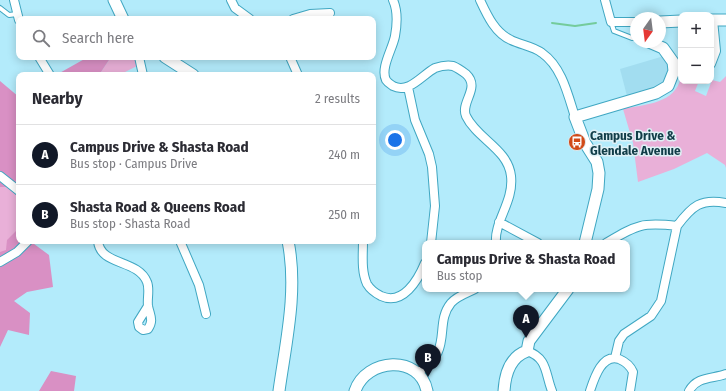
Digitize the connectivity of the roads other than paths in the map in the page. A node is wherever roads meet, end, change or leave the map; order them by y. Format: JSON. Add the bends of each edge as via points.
{"nodes":[{"id":1,"x":14,"y":0,"type":"edge"},
{"id":2,"x":114,"y":0,"type":"edge"},
{"id":3,"x":231,"y":0,"type":"edge"},
{"id":4,"x":393,"y":0,"type":"edge"},
{"id":5,"x":480,"y":0,"type":"edge"},
{"id":6,"x":605,"y":0,"type":"edge"},
{"id":7,"x":0,"y":8,"type":"edge"},
{"id":8,"x":330,"y":13,"type":"dead end"},
{"id":9,"x":18,"y":16,"type":"edge"},
{"id":10,"x":122,"y":16,"type":"edge"},
{"id":11,"x":246,"y":16,"type":"edge"},
{"id":12,"x":303,"y":16,"type":"edge"},
{"id":13,"x":16,"y":17,"type":"edge"},
{"id":14,"x":714,"y":20,"type":"edge"},
{"id":15,"x":726,"y":20,"type":"edge"},
{"id":16,"x":678,"y":21,"type":"edge"},
{"id":17,"x":611,"y":22,"type":"junction"},
{"id":18,"x":630,"y":22,"type":"edge"},
{"id":19,"x":666,"y":22,"type":"edge"},
{"id":20,"x":714,"y":36,"type":"edge"},
{"id":21,"x":630,"y":37,"type":"edge"},
{"id":22,"x":663,"y":48,"type":"edge"},
{"id":23,"x":714,"y":56,"type":"edge"},
{"id":24,"x":41,"y":60,"type":"edge"},
{"id":25,"x":139,"y":60,"type":"edge"},
{"id":26,"x":170,"y":60,"type":"edge"},
{"id":27,"x":291,"y":60,"type":"edge"},
{"id":28,"x":48,"y":72,"type":"edge"},
{"id":29,"x":142,"y":72,"type":"edge"},
{"id":30,"x":188,"y":72,"type":"edge"},
{"id":31,"x":297,"y":72,"type":"edge"},
{"id":32,"x":408,"y":87,"type":"junction"},
{"id":33,"x":575,"y":117,"type":"junction"},
{"id":34,"x":0,"y":176,"type":"edge"},
{"id":35,"x":16,"y":189,"type":"edge"},
{"id":36,"x":726,"y":203,"type":"edge"},
{"id":37,"x":500,"y":222,"type":"junction"},
{"id":38,"x":677,"y":226,"type":"junction"},
{"id":39,"x":431,"y":240,"type":"edge"},
{"id":40,"x":497,"y":240,"type":"edge"},
{"id":41,"x":533,"y":240,"type":"edge"},
{"id":42,"x":586,"y":240,"type":"edge"},
{"id":43,"x":612,"y":240,"type":"edge"},
{"id":44,"x":25,"y":244,"type":"edge"},
{"id":45,"x":98,"y":244,"type":"edge"},
{"id":46,"x":181,"y":244,"type":"edge"},
{"id":47,"x":289,"y":244,"type":"edge"},
{"id":48,"x":363,"y":244,"type":"edge"},
{"id":49,"x":0,"y":262,"type":"edge"},
{"id":50,"x":422,"y":269,"type":"edge"},
{"id":51,"x":469,"y":292,"type":"edge"},
{"id":52,"x":566,"y":292,"type":"edge"},
{"id":53,"x":148,"y":306,"type":"dead end"},
{"id":54,"x":206,"y":314,"type":"dead end"},
{"id":55,"x":527,"y":351,"type":"junction"},
{"id":56,"x":615,"y":358,"type":"junction"},
{"id":57,"x":417,"y":373,"type":"junction"},
{"id":58,"x":726,"y":374,"type":"edge"},
{"id":59,"x":279,"y":391,"type":"edge"},
{"id":60,"x":355,"y":391,"type":"edge"},
{"id":61,"x":427,"y":391,"type":"edge"},
{"id":62,"x":504,"y":391,"type":"edge"},
{"id":63,"x":552,"y":391,"type":"edge"},
{"id":64,"x":590,"y":391,"type":"edge"},
{"id":65,"x":630,"y":391,"type":"edge"},
{"id":66,"x":689,"y":391,"type":"edge"}],
"edges":[{"from":1,"to":9,"type":"street"},
{"from":2,"to":10,"type":"street"},
{"from":3,"to":11,"type":"street","via":[[235,8]]},
{"from":4,"to":32,"type":"street","via":[[396,31],[384,75],[389,84],[396,88]]},
{"from":5,"to":33,"type":"street","via":[[488,18],[498,31],[510,40],[542,52],[554,65],[562,78]]},
{"from":6,"to":17,"type":"street"},
{"from":7,"to":13,"type":"lane"},
{"from":8,"to":12,"type":"street"},
{"from":14,"to":15,"type":"street"},
{"from":16,"to":19,"type":"street"},
{"from":17,"to":18,"type":"street"},
{"from":17,"to":21,"type":"lane","via":[[614,31]]},
{"from":20,"to":23,"type":"street"},
{"from":22,"to":33,"type":"street","via":[[673,62],[674,71],[668,86],[656,93]]},
{"from":24,"to":28,"type":"street"},
{"from":25,"to":29,"type":"street"},
{"from":26,"to":30,"type":"street"},
{"from":27,"to":31,"type":"street"},
{"from":32,"to":37,"type":"street","via":[[441,66],[454,66],[468,76],[472,85],[465,108],[466,116],[475,129],[502,155],[510,171],[511,190]]},
{"from":32,"to":39,"type":"street","via":[[415,120],[432,167],[435,206]]},
{"from":33,"to":42,"type":"street","via":[[585,143],[597,162],[599,173],[598,189]]},
{"from":34,"to":35,"type":"street"},
{"from":36,"to":38,"type":"street","via":[[709,200],[702,202]]},
{"from":37,"to":40,"type":"street"},
{"from":37,"to":41,"type":"street"},
{"from":38,"to":43,"type":"street","via":[[651,223],[638,226]]},
{"from":38,"to":56,"type":"street","via":[[661,301],[651,316],[624,334],[619,341]]},
{"from":44,"to":49,"type":"street","via":[[18,252]]},
{"from":45,"to":53,"type":"street","via":[[103,254],[141,272],[147,282]]},
{"from":46,"to":54,"type":"street","via":[[199,285]]},
{"from":47,"to":59,"type":"street","via":[[292,301]]},
{"from":48,"to":50,"type":"street","via":[[365,278],[374,292],[382,297],[394,298],[407,292]]},
{"from":51,"to":57,"type":"street","via":[[451,303],[446,312],[442,343],[436,357]]},
{"from":52,"to":55,"type":"street","via":[[529,341]]},
{"from":55,"to":62,"type":"street","via":[[515,357],[511,363],[506,374]]},
{"from":55,"to":63,"type":"street","via":[[542,360]]},
{"from":56,"to":64,"type":"street","via":[[602,366]]},
{"from":56,"to":65,"type":"street","via":[[626,362],[633,372]]},
{"from":57,"to":60,"type":"street","via":[[399,365],[380,366],[364,376]]},
{"from":57,"to":61,"type":"street"},
{"from":58,"to":66,"type":"street","via":[[704,378]]}]}
